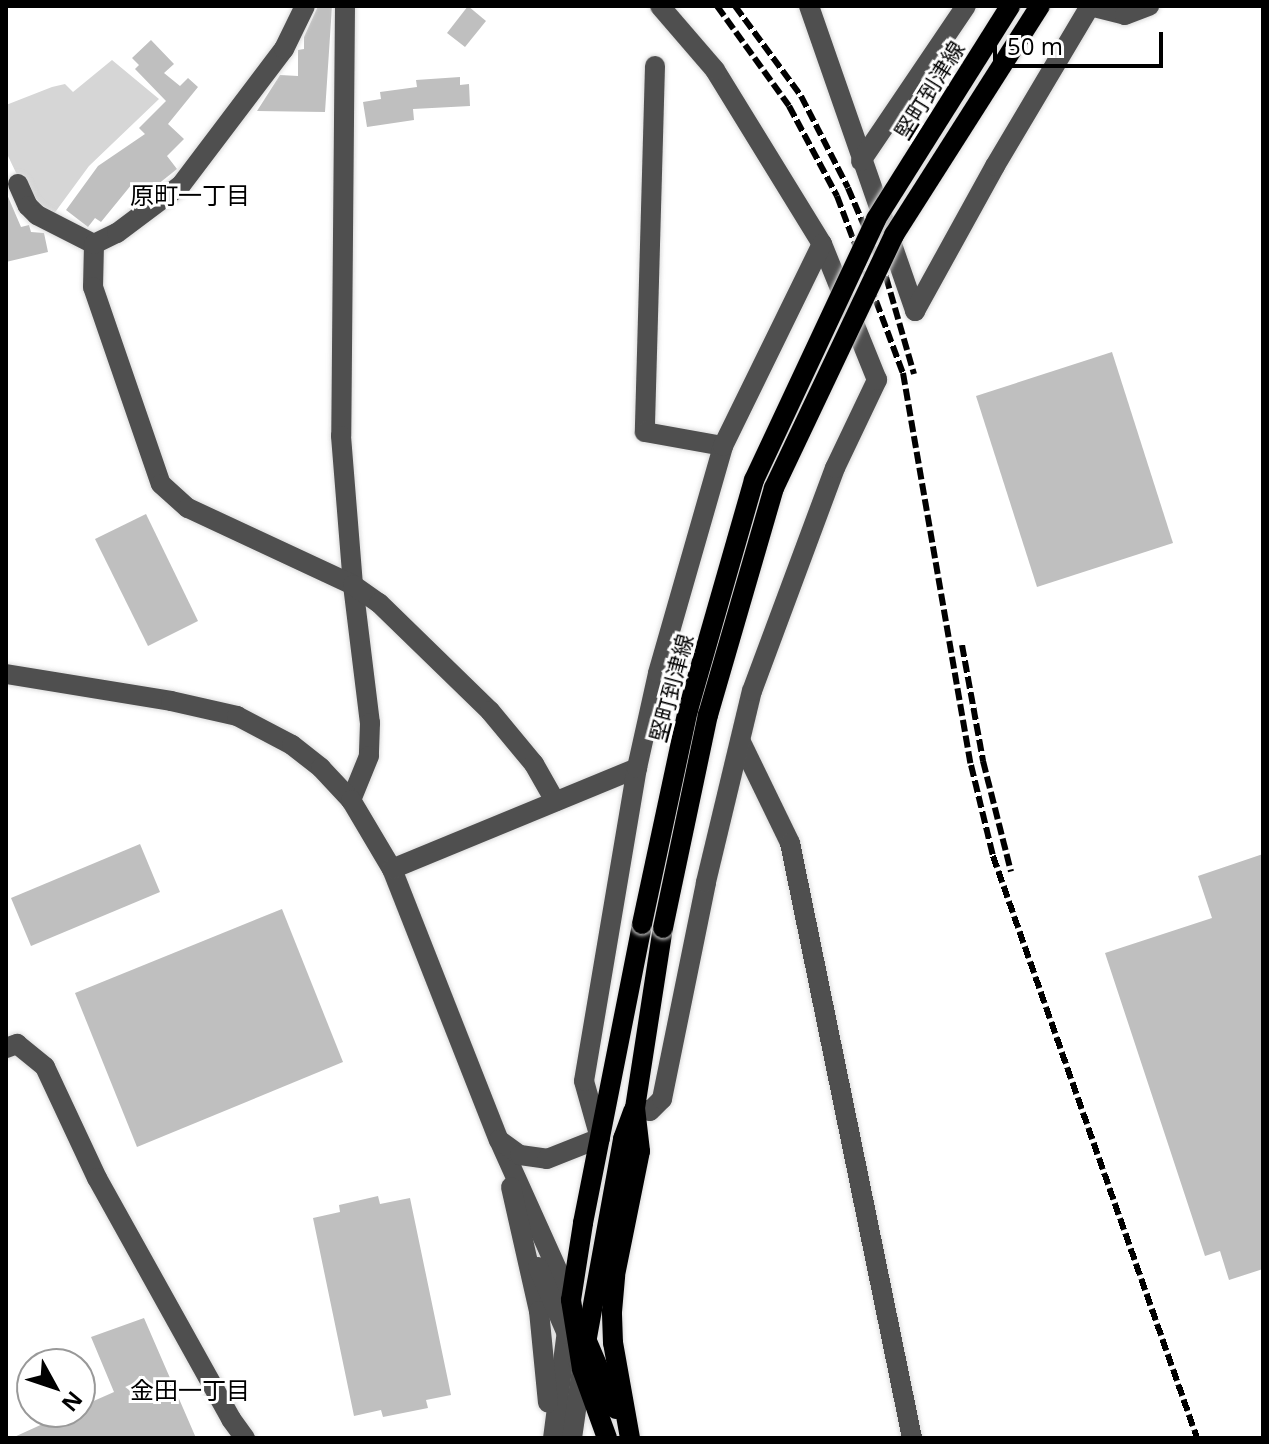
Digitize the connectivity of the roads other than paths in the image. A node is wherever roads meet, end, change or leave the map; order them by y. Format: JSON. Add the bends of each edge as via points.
{"nodes":[{"id":1,"x":305,"y":6,"type":"edge"},
{"id":2,"x":345,"y":6,"type":"edge"},
{"id":3,"x":660,"y":6,"type":"edge"},
{"id":4,"x":809,"y":6,"type":"edge"},
{"id":5,"x":966,"y":6,"type":"edge"},
{"id":6,"x":1010,"y":6,"type":"edge"},
{"id":7,"x":1040,"y":6,"type":"edge"},
{"id":8,"x":1090,"y":6,"type":"edge"},
{"id":9,"x":1149,"y":6,"type":"edge"},
{"id":10,"x":655,"y":66,"type":"dead end"},
{"id":11,"x":861,"y":161,"type":"junction"},
{"id":12,"x":18,"y":184,"type":"dead end"},
{"id":13,"x":94,"y":244,"type":"junction"},
{"id":14,"x":822,"y":244,"type":"junction"},
{"id":15,"x":723,"y":446,"type":"junction"},
{"id":16,"x":353,"y":585,"type":"junction"},
{"id":17,"x":6,"y":674,"type":"edge"},
{"id":18,"x":741,"y":742,"type":"junction"},
{"id":19,"x":637,"y":768,"type":"junction"},
{"id":20,"x":351,"y":800,"type":"junction"},
{"id":21,"x":555,"y":801,"type":"junction"},
{"id":22,"x":392,"y":869,"type":"junction"},
{"id":23,"x":653,"y":926,"type":"junction"},
{"id":24,"x":6,"y":1048,"type":"edge"},
{"id":25,"x":635,"y":1108,"type":"junction"},
{"id":26,"x":600,"y":1138,"type":"junction"},
{"id":27,"x":499,"y":1140,"type":"junction"},
{"id":28,"x":520,"y":1223,"type":"junction"},
{"id":29,"x":597,"y":1277,"type":"junction"},
{"id":30,"x":549,"y":1293,"type":"junction"},
{"id":31,"x":571,"y":1300,"type":"junction"},
{"id":32,"x":576,"y":1336,"type":"junction"},
{"id":33,"x":582,"y":1369,"type":"junction"},
{"id":34,"x":597,"y":1411,"type":"junction"},
{"id":35,"x":574,"y":1413,"type":"junction"},
{"id":36,"x":245,"y":1438,"type":"edge"},
{"id":37,"x":553,"y":1438,"type":"edge"},
{"id":38,"x":572,"y":1438,"type":"edge"},
{"id":39,"x":607,"y":1438,"type":"edge"},
{"id":40,"x":629,"y":1438,"type":"edge"},
{"id":41,"x":912,"y":1438,"type":"edge"}],
"edges":[{"from":1,"to":13,"type":"street","via":[[284,49],[181,185]]},
{"from":2,"to":16,"type":"street","via":[[341,436]]},
{"from":3,"to":14,"type":"street","via":[[715,70]]},
{"from":4,"to":11,"type":"street"},
{"from":5,"to":11,"type":"street"},
{"from":6,"to":23,"type":"main road","name":"堅町到津線","bridge":true,"via":[[876,219],[754,480],[688,710]]},
{"from":7,"to":23,"type":"main road","name":"堅町到津線","bridge":true,"via":[[894,235],[774,488]]},
{"from":8,"to":9,"type":"street","via":[[1125,15]]},
{"from":8,"to":11,"type":"street","via":[[915,311]]},
{"from":10,"to":15,"type":"street","via":[[645,432]]},
{"from":12,"to":13,"type":"street","via":[[37,215]]},
{"from":13,"to":16,"type":"street","via":[[93,287],[161,484],[188,508]]},
{"from":14,"to":15,"type":"street"},
{"from":14,"to":18,"type":"street","via":[[877,380],[835,468],[752,691]]},
{"from":15,"to":19,"type":"street","via":[[658,673]]},
{"from":16,"to":20,"type":"street","via":[[370,723],[369,756]]},
{"from":16,"to":21,"type":"street","via":[[379,603],[490,711],[534,764]]},
{"from":17,"to":20,"type":"street","via":[[237,716],[292,745]]},
{"from":18,"to":25,"type":"street","via":[[662,1099],[650,1111]]},
{"from":18,"to":41,"type":"street","via":[[790,843]]},
{"from":19,"to":21,"type":"street"},
{"from":19,"to":26,"type":"street","via":[[584,1081]]},
{"from":20,"to":22,"type":"street"},
{"from":21,"to":22,"type":"street"},
{"from":22,"to":27,"type":"street"},
{"from":23,"to":25,"type":"main road","name":"堅町到津線"},
{"from":23,"to":26,"type":"main road","name":"堅町到津線"},
{"from":24,"to":36,"type":"street","via":[[17,1044],[45,1067],[97,1178]]},
{"from":25,"to":29,"type":"main road","via":[[623,1139]]},
{"from":25,"to":40,"type":"main road","name":"堅町到津線","via":[[640,1151],[612,1312]]},
{"from":26,"to":27,"type":"street","via":[[547,1159],[520,1155]]},
{"from":26,"to":31,"type":"main road","name":"堅町到津線"},
{"from":27,"to":28,"type":"street"},
{"from":27,"to":31,"type":"street"},
{"from":28,"to":30,"type":"street"},
{"from":28,"to":37,"type":"street","via":[[546,1360]]},
{"from":29,"to":31,"type":"main road","via":[[585,1293]]},
{"from":29,"to":32,"type":"main road"},
{"from":30,"to":31,"type":"street"},
{"from":30,"to":32,"type":"street"},
{"from":31,"to":32,"type":"main road"},
{"from":31,"to":33,"type":"main road","name":"堅町到津線"},
{"from":32,"to":33,"type":"main road"},
{"from":32,"to":37,"type":"street"},
{"from":32,"to":40,"type":"main road"},
{"from":33,"to":34,"type":"main road","name":"堅町到津線"},
{"from":33,"to":35,"type":"street"},
{"from":34,"to":35,"type":"street"},
{"from":34,"to":39,"type":"main road","name":"堅町到津線"},
{"from":34,"to":40,"type":"main road","via":[[618,1423]]},
{"from":35,"to":37,"type":"street"},
{"from":35,"to":38,"type":"street"}]}
